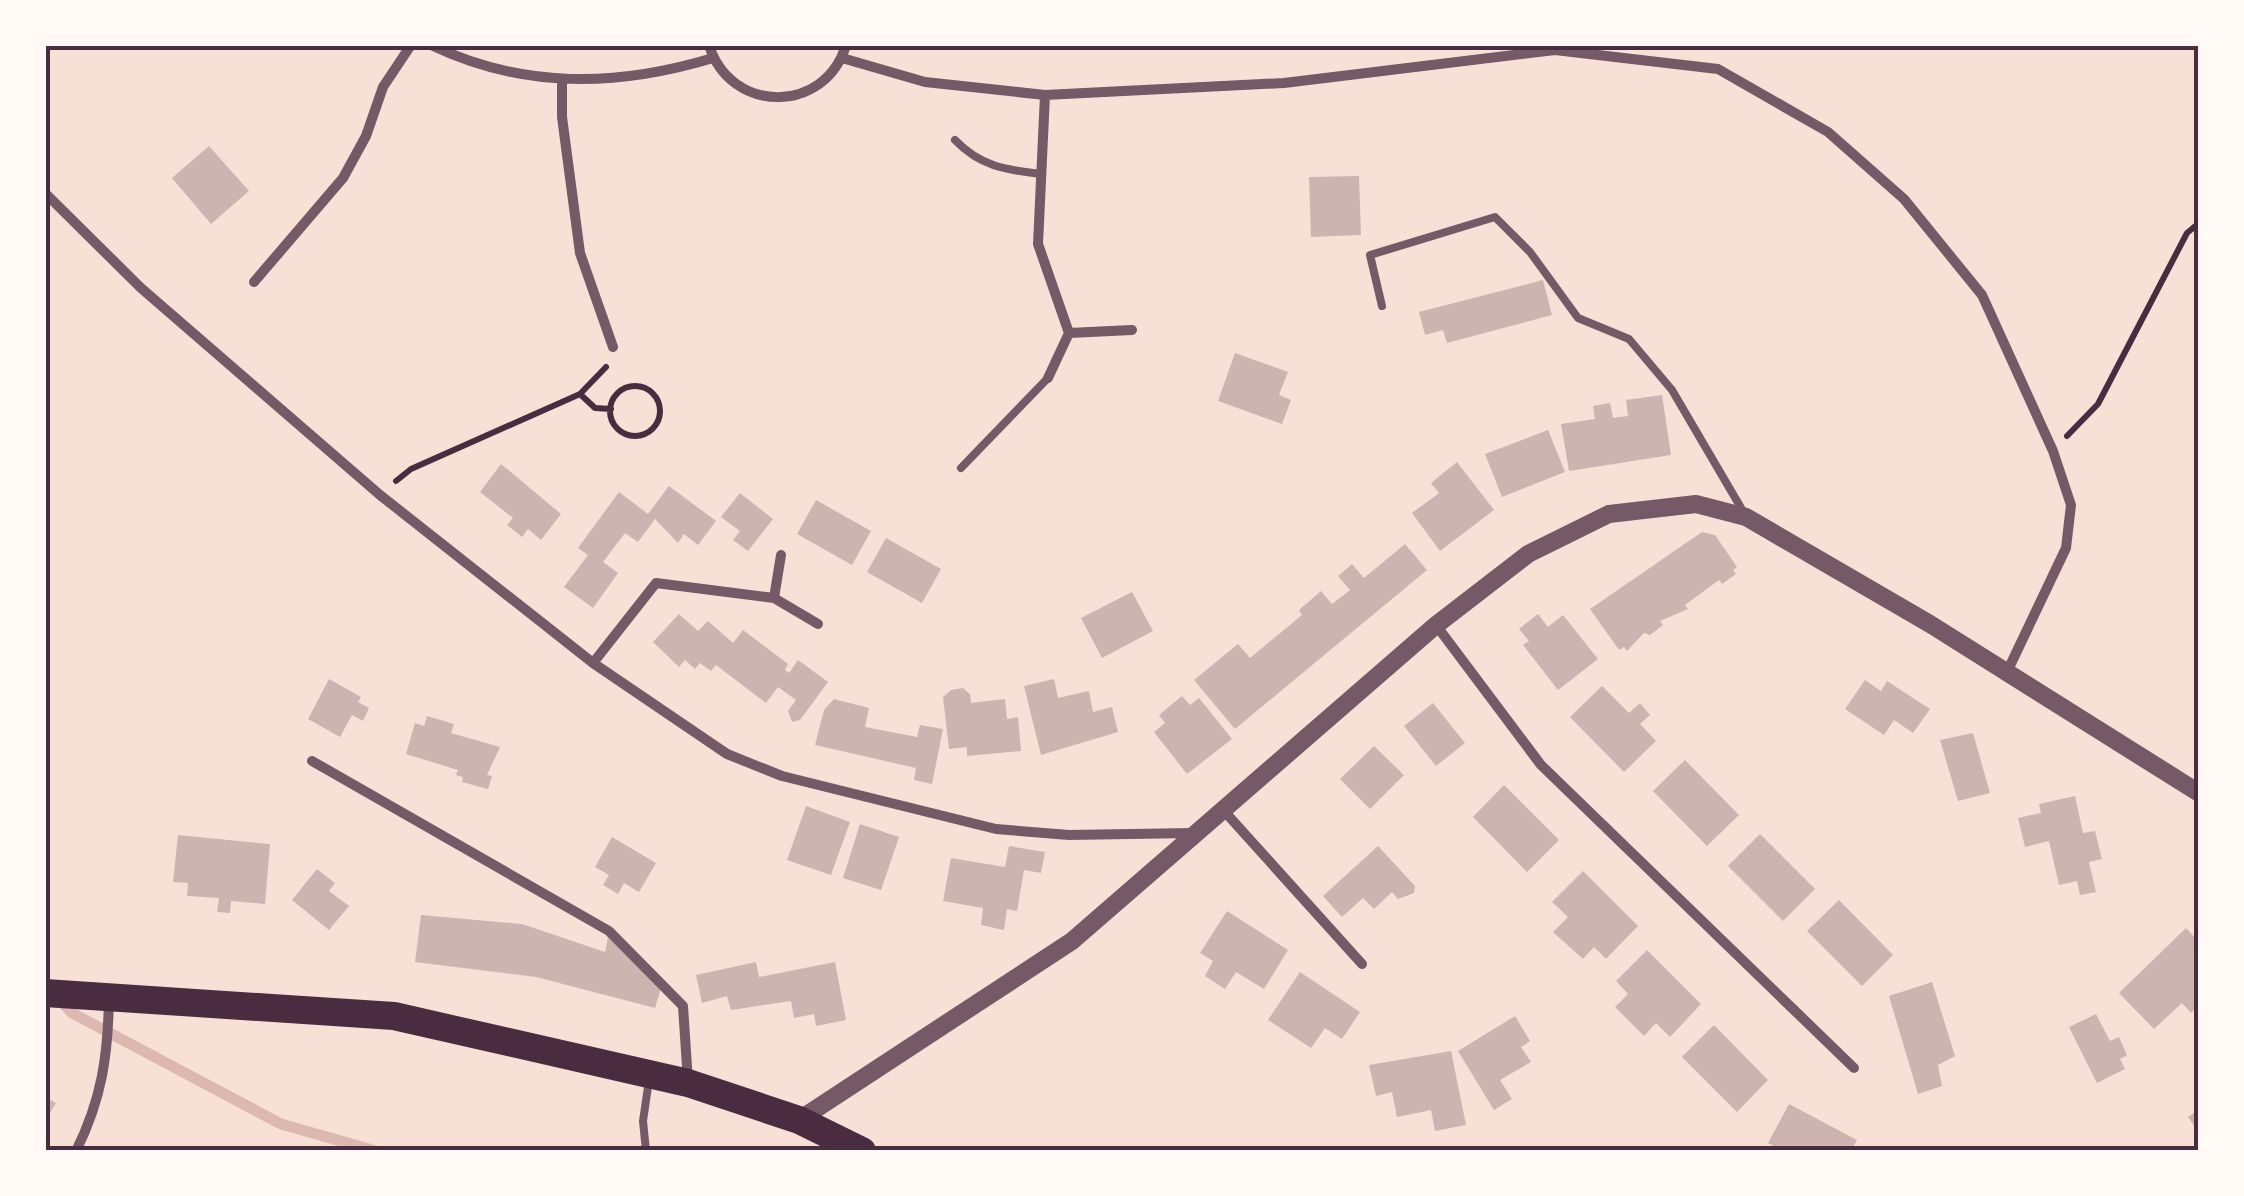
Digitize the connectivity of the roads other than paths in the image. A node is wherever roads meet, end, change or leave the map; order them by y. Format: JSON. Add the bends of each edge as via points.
{"nodes":[{"id":1,"x":412,"y":45,"type":"edge"},
{"id":2,"x":431,"y":45,"type":"edge"},
{"id":3,"x":709,"y":45,"type":"edge"},
{"id":4,"x":846,"y":45,"type":"edge"},
{"id":5,"x":713,"y":58,"type":"junction"},
{"id":6,"x":842,"y":58,"type":"junction"},
{"id":7,"x":562,"y":80,"type":"junction"},
{"id":8,"x":1046,"y":95,"type":"junction"},
{"id":9,"x":955,"y":140,"type":"dead end"},
{"id":10,"x":1040,"y":174,"type":"junction"},
{"id":11,"x":45,"y":193,"type":"edge"},
{"id":12,"x":254,"y":282,"type":"dead end"},
{"id":13,"x":1382,"y":306,"type":"dead end"},
{"id":14,"x":1132,"y":330,"type":"dead end"},
{"id":15,"x":1069,"y":333,"type":"junction"},
{"id":16,"x":613,"y":347,"type":"road end"},
{"id":17,"x":1048,"y":378,"type":"joint"},
{"id":18,"x":960,"y":468,"type":"dead end"},
{"id":19,"x":1746,"y":516,"type":"junction"},
{"id":20,"x":781,"y":555,"type":"dead end"},
{"id":21,"x":774,"y":598,"type":"junction"},
{"id":22,"x":818,"y":624,"type":"dead end"},
{"id":23,"x":1436,"y":625,"type":"junction"},
{"id":24,"x":593,"y":663,"type":"junction"},
{"id":25,"x":2006,"y":672,"type":"junction"},
{"id":26,"x":312,"y":760,"type":"dead end"},
{"id":27,"x":2199,"y":793,"type":"edge"},
{"id":28,"x":1225,"y":812,"type":"junction"},
{"id":29,"x":1199,"y":834,"type":"junction"},
{"id":30,"x":1362,"y":964,"type":"dead end"},
{"id":31,"x":45,"y":993,"type":"edge"},
{"id":32,"x":109,"y":997,"type":"junction"},
{"id":33,"x":1854,"y":1068,"type":"dead end"},
{"id":34,"x":649,"y":1075,"type":"junction"},
{"id":35,"x":688,"y":1083,"type":"junction"},
{"id":36,"x":799,"y":1120,"type":"junction"},
{"id":37,"x":76,"y":1151,"type":"edge"},
{"id":38,"x":646,"y":1151,"type":"edge"},
{"id":39,"x":862,"y":1151,"type":"edge"}],
"edges":[{"from":1,"to":12,"type":"street","via":[[383,88],[343,178]]},
{"from":2,"to":7,"type":"street","via":[[474,66]]},
{"from":3,"to":5,"type":"street"},
{"from":4,"to":6,"type":"street"},
{"from":5,"to":6,"type":"street","via":[[744,91],[790,98],[820,84]]},
{"from":5,"to":7,"type":"street","via":[[608,81]]},
{"from":6,"to":8,"type":"street","via":[[925,82]]},
{"from":7,"to":16,"type":"street","via":[[580,253]]},
{"from":8,"to":10,"type":"street"},
{"from":8,"to":25,"type":"street","via":[[1284,83],[1554,50],[1718,69],[1828,132],[1904,199],[1982,295],[2053,450],[2071,505],[2066,548]]},
{"from":9,"to":10,"type":"lane","via":[[973,158],[1002,170]]},
{"from":10,"to":15,"type":"street","via":[[1038,244]]},
{"from":11,"to":24,"type":"street","via":[[156,301],[380,495]]},
{"from":13,"to":19,"type":"lane","via":[[1370,255],[1496,217],[1578,318],[1630,339],[1672,390]]},
{"from":14,"to":15,"type":"street"},
{"from":15,"to":17,"type":"street"},
{"from":17,"to":18,"type":"lane"},
{"from":19,"to":23,"type":"street","via":[[1696,504],[1609,514],[1528,554]]},
{"from":19,"to":25,"type":"street"},
{"from":20,"to":21,"type":"street"},
{"from":21,"to":22,"type":"street"},
{"from":21,"to":24,"type":"street","via":[[656,583]]},
{"from":23,"to":28,"type":"street"},
{"from":23,"to":33,"type":"street","via":[[1541,765]]},
{"from":24,"to":29,"type":"street","via":[[726,754],[782,776],[996,830]]},
{"from":25,"to":27,"type":"street"},
{"from":26,"to":35,"type":"street","via":[[609,931],[682,1006]]},
{"from":28,"to":29,"type":"street"},
{"from":28,"to":30,"type":"street"},
{"from":29,"to":36,"type":"street","via":[[1072,941]]},
{"from":31,"to":32,"type":"highway"},
{"from":32,"to":34,"type":"highway","via":[[394,1016]]},
{"from":32,"to":37,"type":"street","via":[[108,1064]]},
{"from":34,"to":35,"type":"highway"},
{"from":34,"to":38,"type":"lane"},
{"from":35,"to":36,"type":"highway"},
{"from":36,"to":39,"type":"highway"}]}
